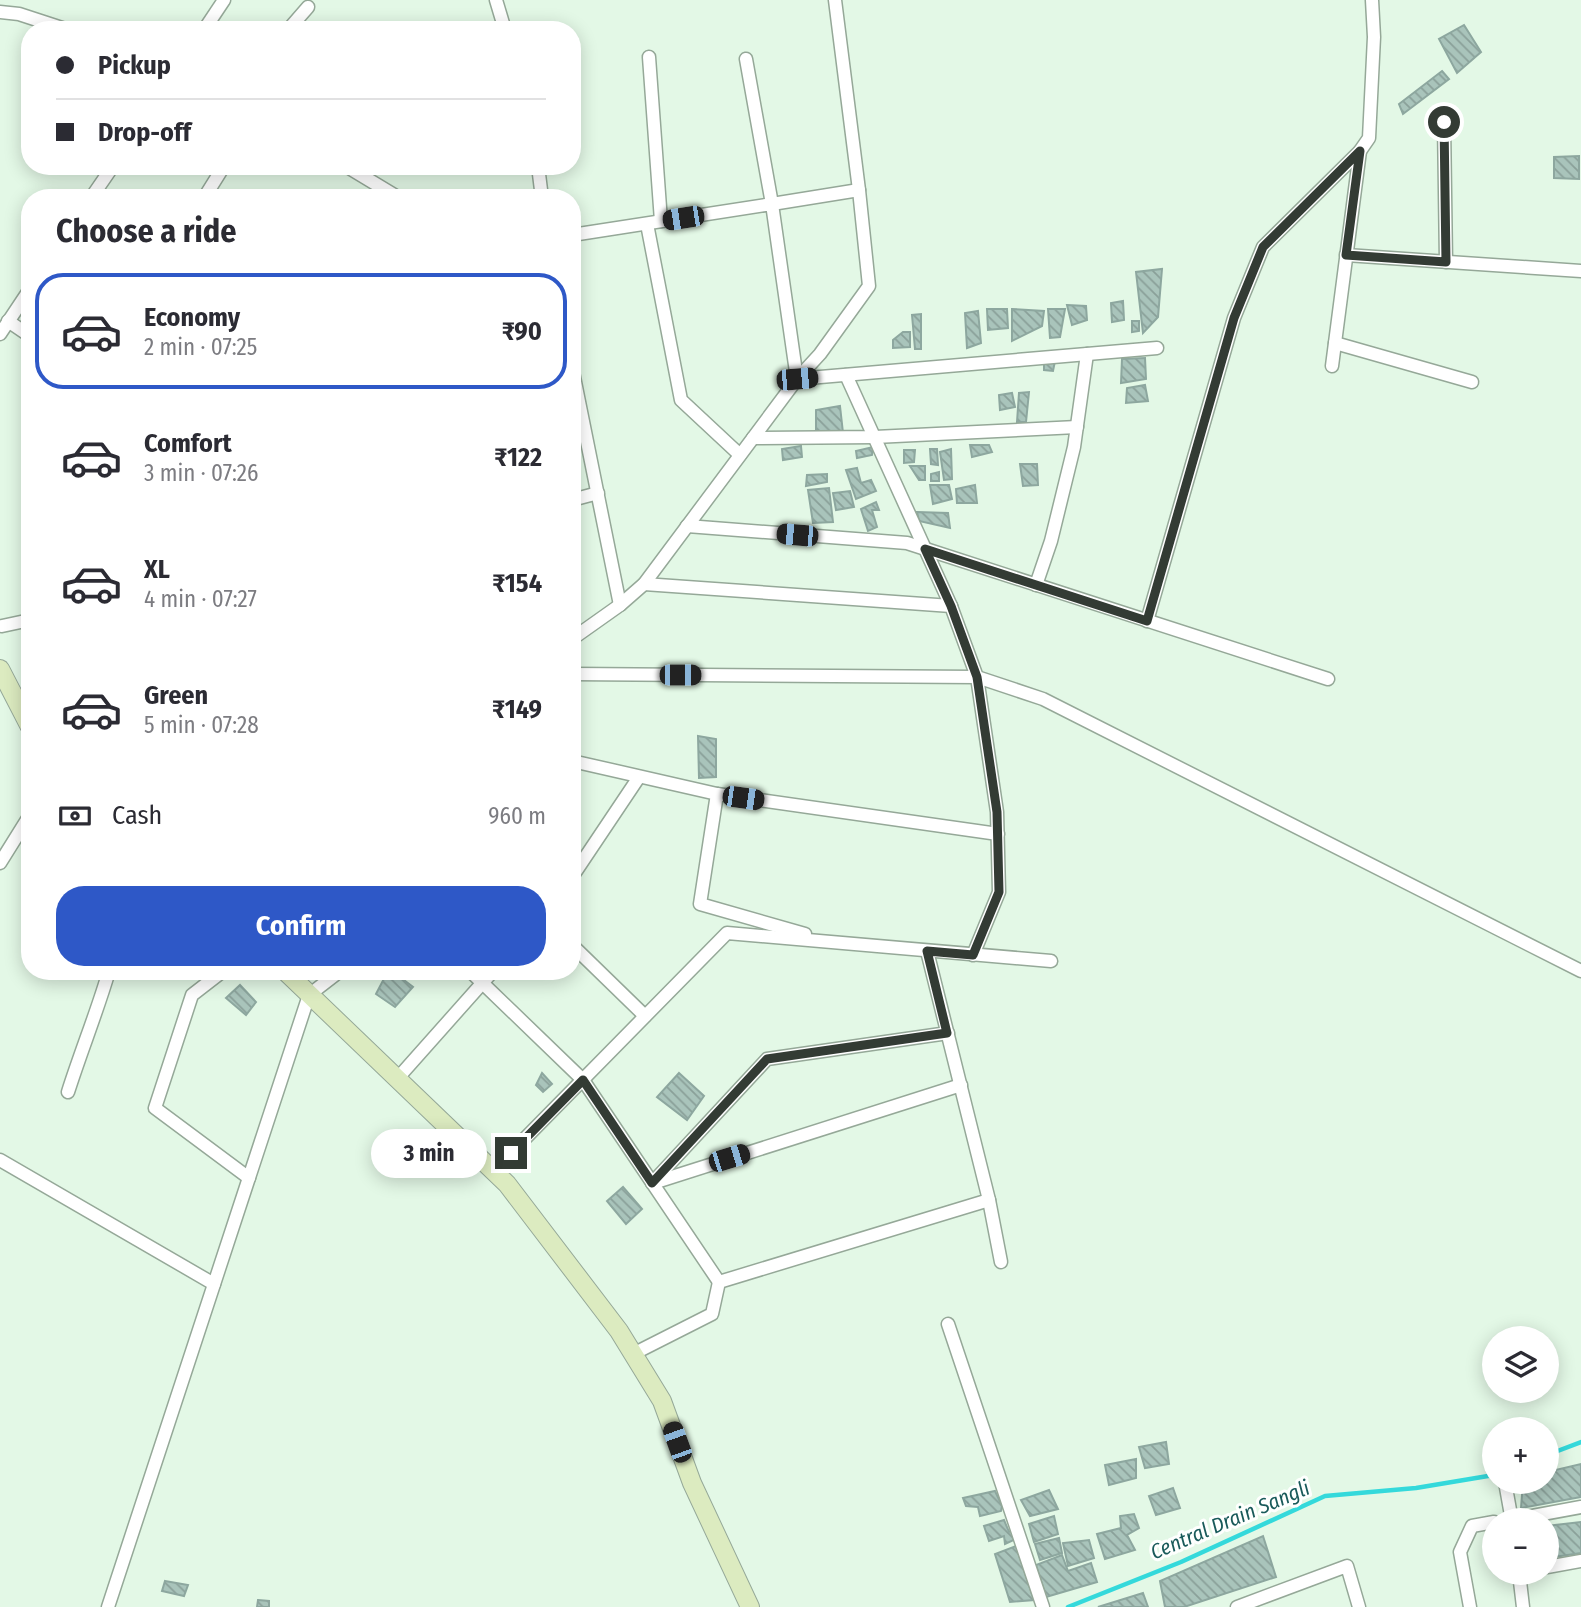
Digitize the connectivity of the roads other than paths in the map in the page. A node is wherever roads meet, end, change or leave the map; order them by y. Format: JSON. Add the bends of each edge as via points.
{"nodes":[{"id":1,"x":224,"y":0,"type":"edge"},
{"id":2,"x":496,"y":0,"type":"edge"},
{"id":3,"x":835,"y":0,"type":"edge"},
{"id":4,"x":1372,"y":0,"type":"edge"},
{"id":5,"x":308,"y":7,"type":"dead end"},
{"id":6,"x":0,"y":12,"type":"edge"},
{"id":7,"x":40,"y":21,"type":"edge"},
{"id":8,"x":210,"y":21,"type":"edge"},
{"id":9,"x":296,"y":21,"type":"edge"},
{"id":10,"x":502,"y":21,"type":"edge"},
{"id":11,"x":649,"y":57,"type":"dead end"},
{"id":12,"x":746,"y":59,"type":"dead end"},
{"id":13,"x":1444,"y":122,"type":"dead end"},
{"id":14,"x":1360,"y":151,"type":"junction"},
{"id":15,"x":361,"y":175,"type":"edge"},
{"id":16,"x":384,"y":189,"type":"edge"},
{"id":17,"x":859,"y":190,"type":"junction"},
{"id":18,"x":772,"y":204,"type":"junction"},
{"id":19,"x":661,"y":221,"type":"junction"},
{"id":20,"x":647,"y":223,"type":"junction"},
{"id":21,"x":581,"y":234,"type":"edge"},
{"id":22,"x":1346,"y":255,"type":"junction"},
{"id":23,"x":1446,"y":262,"type":"junction"},
{"id":24,"x":1581,"y":271,"type":"edge"},
{"id":25,"x":21,"y":302,"type":"edge"},
{"id":26,"x":8,"y":321,"type":"junction"},
{"id":27,"x":21,"y":330,"type":"edge"},
{"id":28,"x":0,"y":334,"type":"edge"},
{"id":29,"x":1335,"y":343,"type":"junction"},
{"id":30,"x":1157,"y":348,"type":"dead end"},
{"id":31,"x":1087,"y":354,"type":"junction"},
{"id":32,"x":1332,"y":366,"type":"dead end"},
{"id":33,"x":846,"y":375,"type":"junction"},
{"id":34,"x":797,"y":379,"type":"junction"},
{"id":35,"x":1472,"y":382,"type":"dead end"},
{"id":36,"x":581,"y":411,"type":"edge"},
{"id":37,"x":1077,"y":427,"type":"junction"},
{"id":38,"x":875,"y":437,"type":"junction"},
{"id":39,"x":753,"y":438,"type":"junction"},
{"id":40,"x":740,"y":456,"type":"junction"},
{"id":41,"x":598,"y":493,"type":"junction"},
{"id":42,"x":581,"y":498,"type":"edge"},
{"id":43,"x":687,"y":526,"type":"junction"},
{"id":44,"x":925,"y":549,"type":"junction"},
{"id":45,"x":644,"y":584,"type":"junction"},
{"id":46,"x":1036,"y":585,"type":"junction"},
{"id":47,"x":620,"y":605,"type":"junction"},
{"id":48,"x":951,"y":606,"type":"junction"},
{"id":49,"x":1147,"y":621,"type":"junction"},
{"id":50,"x":21,"y":622,"type":"edge"},
{"id":51,"x":2,"y":625,"type":"dead end"},
{"id":52,"x":581,"y":633,"type":"edge"},
{"id":53,"x":0,"y":669,"type":"edge"},
{"id":54,"x":581,"y":674,"type":"edge"},
{"id":55,"x":977,"y":677,"type":"junction"},
{"id":56,"x":1328,"y":679,"type":"dead end"},
{"id":57,"x":21,"y":710,"type":"edge"},
{"id":58,"x":581,"y":763,"type":"edge"},
{"id":59,"x":639,"y":777,"type":"junction"},
{"id":60,"x":717,"y":794,"type":"junction"},
{"id":61,"x":21,"y":829,"type":"edge"},
{"id":62,"x":998,"y":834,"type":"junction"},
{"id":63,"x":0,"y":863,"type":"edge"},
{"id":64,"x":581,"y":864,"type":"edge"},
{"id":65,"x":835,"y":943,"type":"junction"},
{"id":66,"x":927,"y":951,"type":"junction"},
{"id":67,"x":581,"y":954,"type":"edge"},
{"id":68,"x":973,"y":955,"type":"junction"},
{"id":69,"x":1051,"y":961,"type":"dead end"},
{"id":70,"x":1581,"y":971,"type":"edge"},
{"id":71,"x":106,"y":980,"type":"edge"},
{"id":72,"x":211,"y":980,"type":"edge"},
{"id":73,"x":294,"y":980,"type":"edge"},
{"id":74,"x":328,"y":980,"type":"edge"},
{"id":75,"x":480,"y":980,"type":"edge"},
{"id":76,"x":486,"y":980,"type":"edge"},
{"id":77,"x":483,"y":983,"type":"junction"},
{"id":78,"x":309,"y":995,"type":"junction"},
{"id":79,"x":645,"y":1016,"type":"junction"},
{"id":80,"x":947,"y":1033,"type":"junction"},
{"id":81,"x":397,"y":1079,"type":"junction"},
{"id":82,"x":583,"y":1080,"type":"junction"},
{"id":83,"x":961,"y":1085,"type":"junction"},
{"id":84,"x":68,"y":1092,"type":"dead end"},
{"id":85,"x":0,"y":1160,"type":"edge"},
{"id":86,"x":493,"y":1171,"type":"junction"},
{"id":87,"x":249,"y":1178,"type":"junction"},
{"id":88,"x":652,"y":1183,"type":"junction"},
{"id":89,"x":989,"y":1200,"type":"junction"},
{"id":90,"x":1001,"y":1262,"type":"dead end"},
{"id":91,"x":719,"y":1282,"type":"junction"},
{"id":92,"x":215,"y":1283,"type":"junction"},
{"id":93,"x":948,"y":1324,"type":"dead end"},
{"id":94,"x":633,"y":1354,"type":"junction"},
{"id":95,"x":1581,"y":1507,"type":"edge"},
{"id":96,"x":1559,"y":1511,"type":"edge"},
{"id":97,"x":1482,"y":1524,"type":"edge"},
{"id":98,"x":1581,"y":1562,"type":"edge"},
{"id":99,"x":1559,"y":1565,"type":"edge"},
{"id":100,"x":1521,"y":1585,"type":"edge"},
{"id":101,"x":108,"y":1607,"type":"edge"},
{"id":102,"x":750,"y":1607,"type":"edge"},
{"id":103,"x":1043,"y":1607,"type":"edge"},
{"id":104,"x":1237,"y":1607,"type":"edge"},
{"id":105,"x":1359,"y":1607,"type":"edge"},
{"id":106,"x":1470,"y":1607,"type":"edge"},
{"id":107,"x":1523,"y":1607,"type":"edge"}],
"edges":[{"from":1,"to":8,"type":"street"},
{"from":2,"to":10,"type":"street"},
{"from":3,"to":17,"type":"street"},
{"from":4,"to":14,"type":"street","via":[[1369,138]]},
{"from":5,"to":9,"type":"street"},
{"from":6,"to":7,"type":"street"},
{"from":11,"to":19,"type":"street"},
{"from":12,"to":18,"type":"street"},
{"from":13,"to":23,"type":"street"},
{"from":14,"to":22,"type":"street"},
{"from":14,"to":49,"type":"street","via":[[1263,247],[1234,318]]},
{"from":15,"to":16,"type":"street"},
{"from":17,"to":18,"type":"street"},
{"from":17,"to":34,"type":"street","via":[[869,286]]},
{"from":18,"to":19,"type":"street"},
{"from":18,"to":34,"type":"street"},
{"from":19,"to":20,"type":"street"},
{"from":20,"to":21,"type":"street"},
{"from":20,"to":40,"type":"street","via":[[681,400]]},
{"from":22,"to":23,"type":"street"},
{"from":22,"to":29,"type":"street"},
{"from":23,"to":24,"type":"street"},
{"from":25,"to":26,"type":"street"},
{"from":26,"to":27,"type":"street"},
{"from":26,"to":28,"type":"street"},
{"from":29,"to":32,"type":"street"},
{"from":29,"to":35,"type":"street"},
{"from":30,"to":31,"type":"street"},
{"from":31,"to":33,"type":"street"},
{"from":31,"to":37,"type":"street"},
{"from":33,"to":34,"type":"street"},
{"from":33,"to":38,"type":"street"},
{"from":34,"to":39,"type":"street"},
{"from":36,"to":41,"type":"street"},
{"from":37,"to":38,"type":"street"},
{"from":37,"to":46,"type":"street"},
{"from":38,"to":39,"type":"street"},
{"from":38,"to":44,"type":"street"},
{"from":39,"to":40,"type":"street"},
{"from":40,"to":43,"type":"street"},
{"from":41,"to":42,"type":"street"},
{"from":41,"to":47,"type":"street"},
{"from":43,"to":44,"type":"street","via":[[907,543]]},
{"from":43,"to":45,"type":"street"},
{"from":44,"to":46,"type":"street"},
{"from":44,"to":48,"type":"street"},
{"from":45,"to":47,"type":"street"},
{"from":45,"to":48,"type":"street"},
{"from":46,"to":49,"type":"street"},
{"from":47,"to":52,"type":"street"},
{"from":48,"to":55,"type":"street"},
{"from":49,"to":56,"type":"street"},
{"from":50,"to":51,"type":"street"},
{"from":53,"to":57,"type":"main road"},
{"from":54,"to":55,"type":"street"},
{"from":55,"to":62,"type":"street"},
{"from":55,"to":70,"type":"street","via":[[1043,699]]},
{"from":58,"to":59,"type":"street"},
{"from":59,"to":60,"type":"street"},
{"from":59,"to":64,"type":"street"},
{"from":60,"to":62,"type":"street"},
{"from":60,"to":65,"type":"street","via":[[700,904]]},
{"from":61,"to":63,"type":"street"},
{"from":62,"to":68,"type":"street","via":[[999,892]]},
{"from":65,"to":66,"type":"street"},
{"from":65,"to":79,"type":"street","via":[[727,933]]},
{"from":66,"to":68,"type":"street"},
{"from":66,"to":80,"type":"street"},
{"from":67,"to":79,"type":"street"},
{"from":68,"to":69,"type":"street"},
{"from":71,"to":84,"type":"street"},
{"from":72,"to":87,"type":"street","via":[[192,995],[155,1108]]},
{"from":73,"to":78,"type":"main road"},
{"from":74,"to":78,"type":"street"},
{"from":75,"to":77,"type":"street"},
{"from":76,"to":77,"type":"street"},
{"from":77,"to":81,"type":"street"},
{"from":77,"to":82,"type":"street"},
{"from":78,"to":81,"type":"main road"},
{"from":78,"to":87,"type":"street"},
{"from":79,"to":82,"type":"street"},
{"from":80,"to":83,"type":"street"},
{"from":80,"to":88,"type":"street","via":[[767,1059]]},
{"from":81,"to":86,"type":"main road"},
{"from":82,"to":86,"type":"street"},
{"from":82,"to":88,"type":"street"},
{"from":83,"to":88,"type":"street"},
{"from":83,"to":89,"type":"street"},
{"from":85,"to":92,"type":"street"},
{"from":86,"to":94,"type":"main road"},
{"from":87,"to":92,"type":"street"},
{"from":88,"to":91,"type":"street"},
{"from":89,"to":90,"type":"street"},
{"from":89,"to":91,"type":"street"},
{"from":91,"to":94,"type":"street","via":[[712,1314]]},
{"from":92,"to":101,"type":"street"},
{"from":93,"to":103,"type":"street"},
{"from":94,"to":102,"type":"main road","via":[[662,1401],[692,1483]]},
{"from":95,"to":96,"type":"street"},
{"from":97,"to":106,"type":"street","via":[[1472,1526],[1460,1552]]},
{"from":98,"to":99,"type":"street"},
{"from":100,"to":107,"type":"street"},
{"from":104,"to":105,"type":"street","via":[[1347,1566]]}]}
